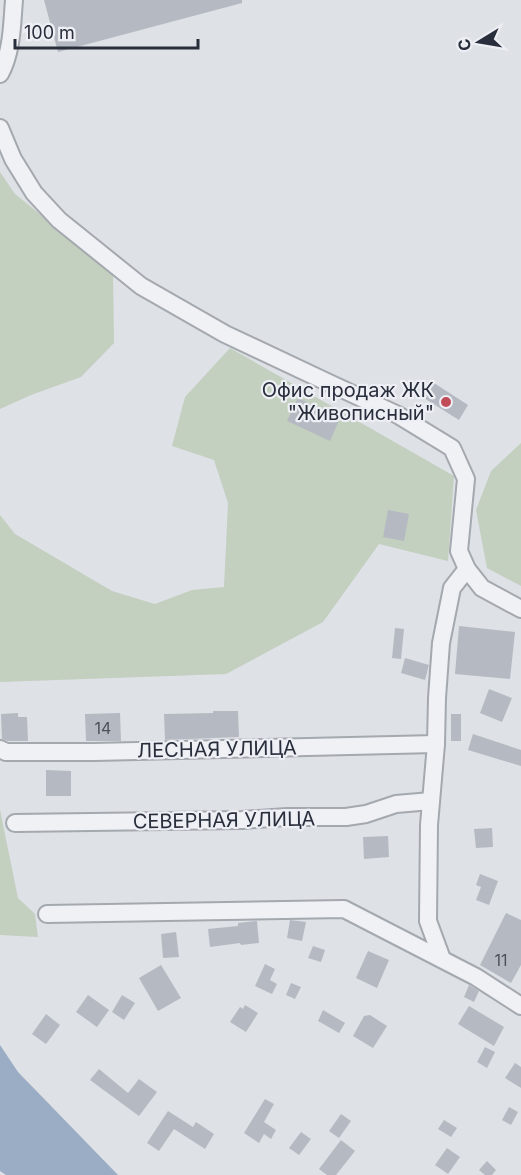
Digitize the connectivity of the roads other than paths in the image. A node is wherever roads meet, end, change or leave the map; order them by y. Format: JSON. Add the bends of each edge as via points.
{"nodes":[{"id":1,"x":15,"y":0,"type":"edge"},
{"id":2,"x":0,"y":74,"type":"edge"},
{"id":3,"x":0,"y":128,"type":"edge"},
{"id":4,"x":467,"y":569,"type":"junction"},
{"id":5,"x":521,"y":609,"type":"edge"},
{"id":6,"x":436,"y":744,"type":"junction"},
{"id":7,"x":0,"y":749,"type":"edge"},
{"id":8,"x":431,"y":801,"type":"junction"},
{"id":9,"x":15,"y":823,"type":"dead end"},
{"id":10,"x":47,"y":914,"type":"dead end"},
{"id":11,"x":430,"y":927,"type":"junction"},
{"id":12,"x":414,"y":945,"type":"junction"},
{"id":13,"x":442,"y":959,"type":"junction"},
{"id":14,"x":521,"y":1006,"type":"edge"}],
"edges":[{"from":1,"to":2,"type":"street","via":[[9,50]]},
{"from":3,"to":4,"type":"street","via":[[34,193],[59,220],[141,286],[225,334],[398,415],[452,448],[465,479],[459,551]]},
{"from":4,"to":5,"type":"street","via":[[482,588]]},
{"from":4,"to":6,"type":"street","via":[[452,588],[447,610],[441,644]]},
{"from":6,"to":7,"type":"street","name":"ЛЕСНАЯ УЛИЦА","via":[[94,752]]},
{"from":6,"to":8,"type":"street"},
{"from":8,"to":9,"type":"street","name":"СЕВЕРНАЯ УЛИЦА","via":[[396,804],[346,817]]},
{"from":8,"to":11,"type":"street"},
{"from":10,"to":12,"type":"street","via":[[344,909]]},
{"from":11,"to":12,"type":"street"},
{"from":11,"to":13,"type":"street"},
{"from":12,"to":13,"type":"street"},
{"from":13,"to":14,"type":"street"}]}
